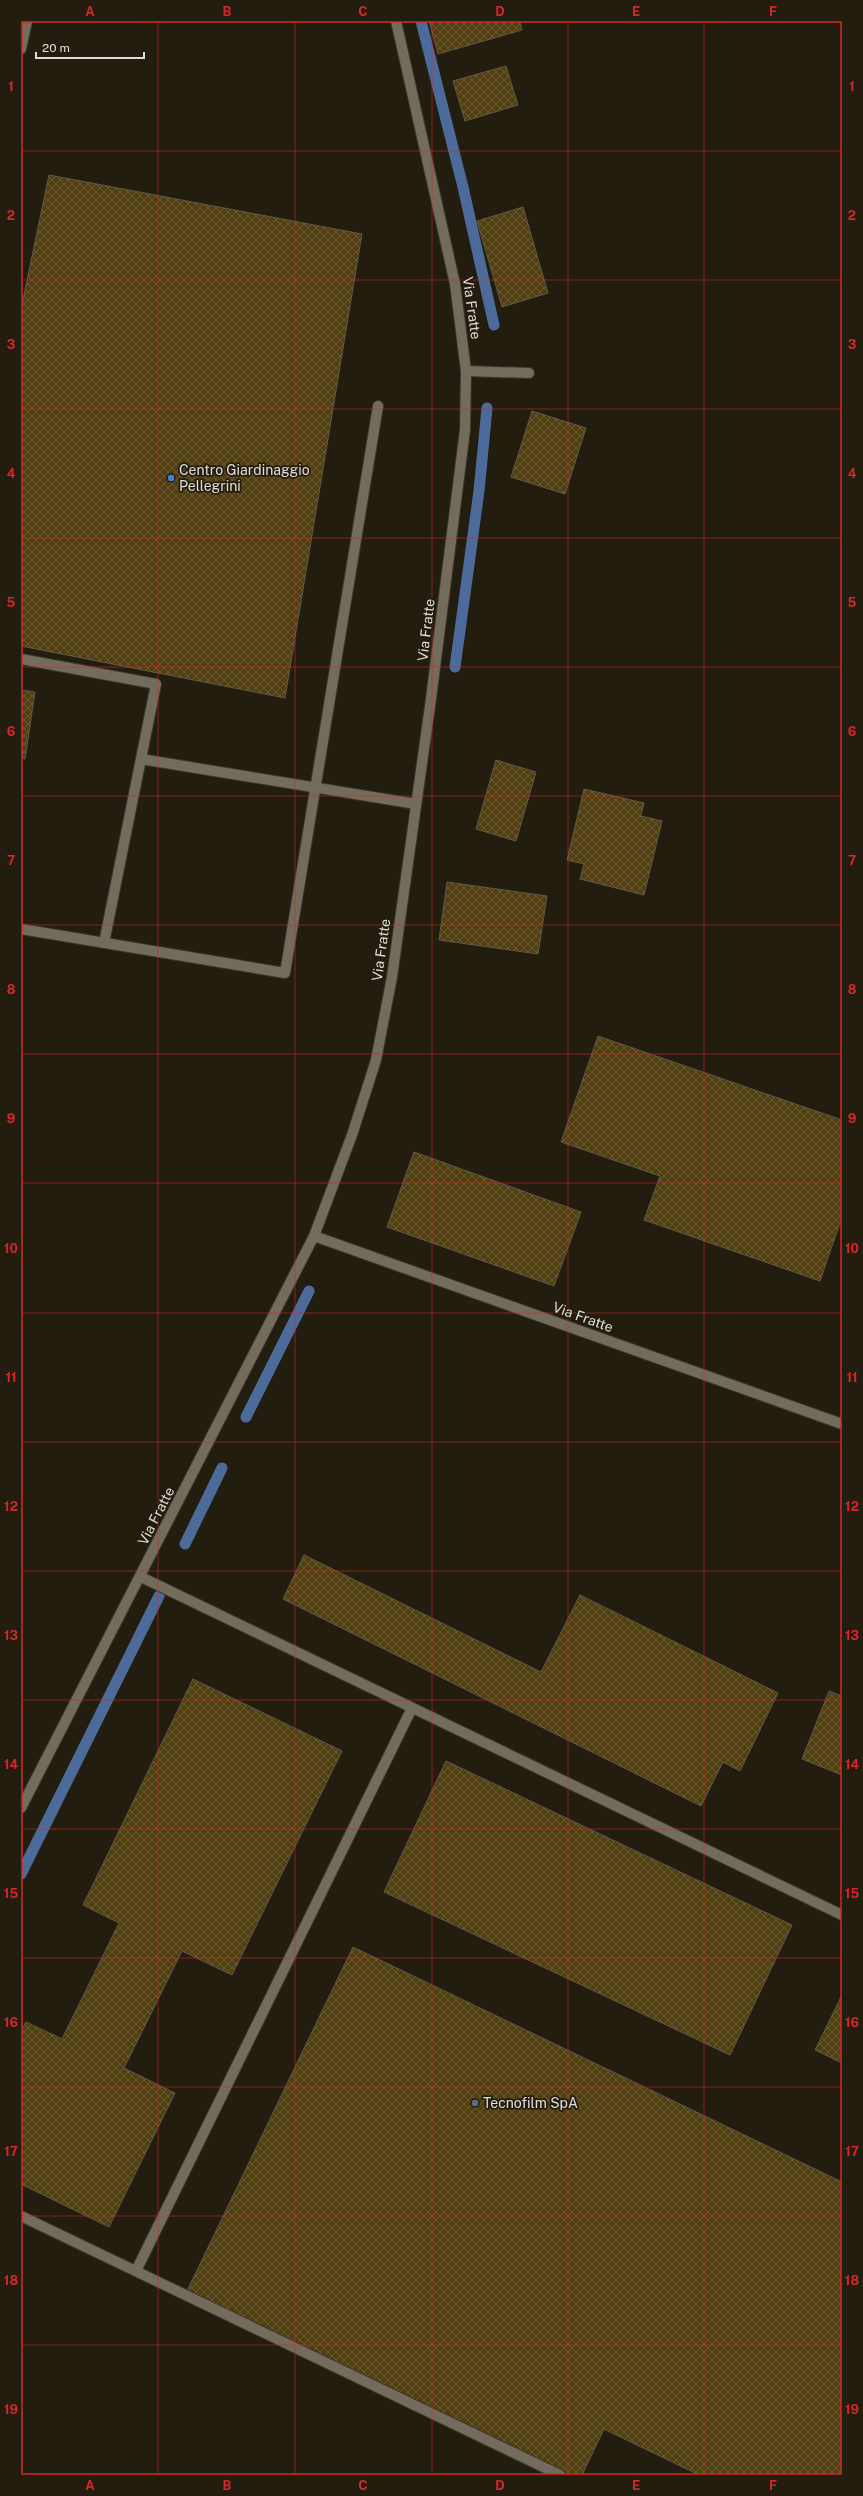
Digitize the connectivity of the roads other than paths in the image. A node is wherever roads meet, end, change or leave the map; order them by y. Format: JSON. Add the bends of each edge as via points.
{"nodes":[{"id":1,"x":27,"y":21,"type":"edge"},
{"id":2,"x":396,"y":21,"type":"edge"},
{"id":3,"x":21,"y":48,"type":"edge"},
{"id":4,"x":466,"y":371,"type":"junction"},
{"id":5,"x":529,"y":373,"type":"dead end"},
{"id":6,"x":378,"y":406,"type":"dead end"},
{"id":7,"x":21,"y":659,"type":"edge"},
{"id":8,"x":141,"y":759,"type":"junction"},
{"id":9,"x":315,"y":787,"type":"junction"},
{"id":10,"x":416,"y":804,"type":"junction"},
{"id":11,"x":21,"y":929,"type":"edge"},
{"id":12,"x":104,"y":943,"type":"junction"},
{"id":13,"x":314,"y":1236,"type":"junction"},
{"id":14,"x":842,"y":1424,"type":"edge"},
{"id":15,"x":141,"y":1577,"type":"junction"},
{"id":16,"x":412,"y":1708,"type":"junction"},
{"id":17,"x":21,"y":1808,"type":"edge"},
{"id":18,"x":842,"y":1915,"type":"edge"},
{"id":19,"x":21,"y":2216,"type":"edge"},
{"id":20,"x":136,"y":2271,"type":"junction"},
{"id":21,"x":560,"y":2475,"type":"edge"}],
"edges":[{"from":1,"to":3,"type":"street"},
{"from":2,"to":4,"type":"street","name":"Via Fratte","via":[[455,284]]},
{"from":4,"to":5,"type":"street"},
{"from":4,"to":10,"type":"street","name":"Via Fratte","via":[[465,430]]},
{"from":6,"to":9,"type":"street"},
{"from":7,"to":8,"type":"street","via":[[156,684]]},
{"from":8,"to":9,"type":"street"},
{"from":8,"to":12,"type":"street"},
{"from":9,"to":10,"type":"street"},
{"from":9,"to":12,"type":"street","via":[[285,973]]},
{"from":10,"to":13,"type":"street","name":"Via Fratte","via":[[392,977],[376,1060],[352,1135]]},
{"from":11,"to":12,"type":"street"},
{"from":13,"to":14,"type":"street","name":"Via Fratte"},
{"from":13,"to":15,"type":"street","name":"Via Fratte"},
{"from":15,"to":16,"type":"street"},
{"from":15,"to":17,"type":"street","name":"Via Fratte"},
{"from":16,"to":18,"type":"street"},
{"from":16,"to":20,"type":"street"},
{"from":19,"to":20,"type":"street"},
{"from":20,"to":21,"type":"street"}]}
